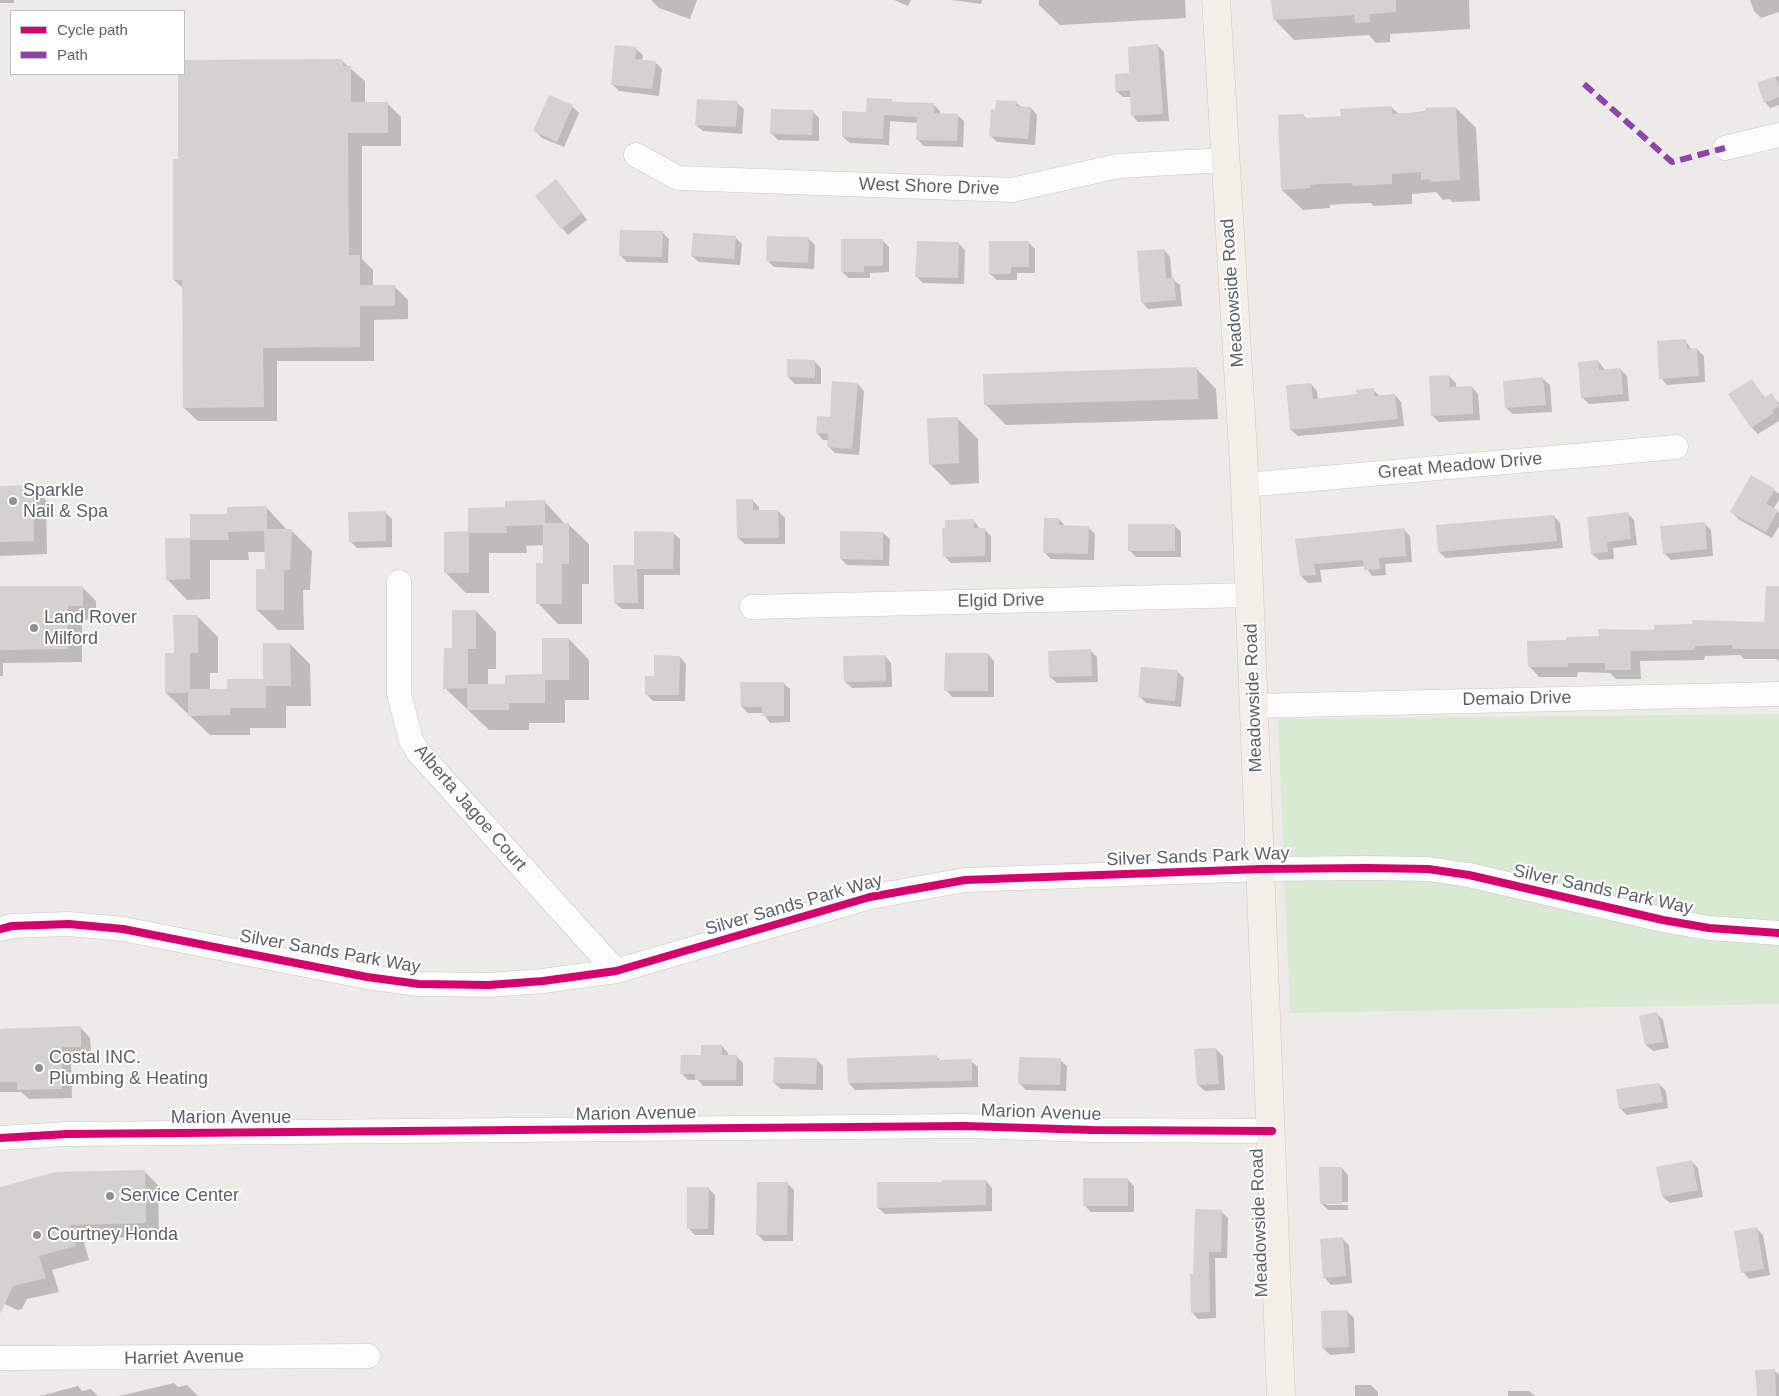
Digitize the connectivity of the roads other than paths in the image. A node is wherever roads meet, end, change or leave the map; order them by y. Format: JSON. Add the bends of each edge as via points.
{"nodes":[{"id":1,"x":1216,"y":0,"type":"edge"},
{"id":2,"x":1779,"y":135,"type":"edge"},
{"id":3,"x":1725,"y":148,"type":"dead end"},
{"id":4,"x":636,"y":155,"type":"dead end"},
{"id":5,"x":1225,"y":160,"type":"junction"},
{"id":6,"x":1676,"y":446,"type":"dead end"},
{"id":7,"x":1245,"y":485,"type":"junction"},
{"id":8,"x":399,"y":582,"type":"dead end"},
{"id":9,"x":1250,"y":595,"type":"junction"},
{"id":10,"x":752,"y":607,"type":"dead end"},
{"id":11,"x":1779,"y":694,"type":"edge"},
{"id":12,"x":1254,"y":706,"type":"junction"},
{"id":13,"x":1261,"y":869,"type":"junction"},
{"id":14,"x":0,"y":929,"type":"edge"},
{"id":15,"x":1779,"y":933,"type":"edge"},
{"id":16,"x":616,"y":971,"type":"junction"},
{"id":17,"x":1272,"y":1131,"type":"junction"},
{"id":18,"x":0,"y":1138,"type":"edge"},
{"id":19,"x":368,"y":1356,"type":"dead end"},
{"id":20,"x":0,"y":1358,"type":"edge"},
{"id":21,"x":1281,"y":1396,"type":"edge"}],
"edges":[{"from":1,"to":5,"type":"main road","name":"Meadowside Road"},
{"from":2,"to":3,"type":"street"},
{"from":4,"to":5,"type":"street","name":"West Shore Drive","via":[[678,178],[1012,190],[1118,166]]},
{"from":5,"to":7,"type":"main road","name":"Meadowside Road"},
{"from":6,"to":7,"type":"street","name":"Great Meadow Drive"},
{"from":7,"to":9,"type":"main road","name":"Meadowside Road"},
{"from":8,"to":16,"type":"street","name":"Alberta Jagoe Court","via":[[399,694],[411,740],[418,752]]},
{"from":9,"to":10,"type":"street","name":"Elgid Drive"},
{"from":9,"to":12,"type":"main road","name":"Meadowside Road"},
{"from":11,"to":12,"type":"street","name":"Demaio Drive"},
{"from":12,"to":13,"type":"main road","name":"Meadowside Road"},
{"from":13,"to":15,"type":"street","name":"Silver Sands Park Way","via":[[1428,869],[1469,875],[1663,920],[1710,928]]},
{"from":13,"to":16,"type":"street","name":"Silver Sands Park Way","via":[[946,883],[870,897]]},
{"from":13,"to":17,"type":"main road","name":"Meadowside Road"},
{"from":14,"to":16,"type":"street","name":"Silver Sands Park Way","via":[[69,924],[123,930],[367,977],[420,984],[489,985]]},
{"from":17,"to":18,"type":"street","name":"Marion Avenue","via":[[965,1126],[86,1134]]},
{"from":17,"to":21,"type":"main road","name":"Meadowside Road"},
{"from":19,"to":20,"type":"street","name":"Harriet Avenue"}]}
